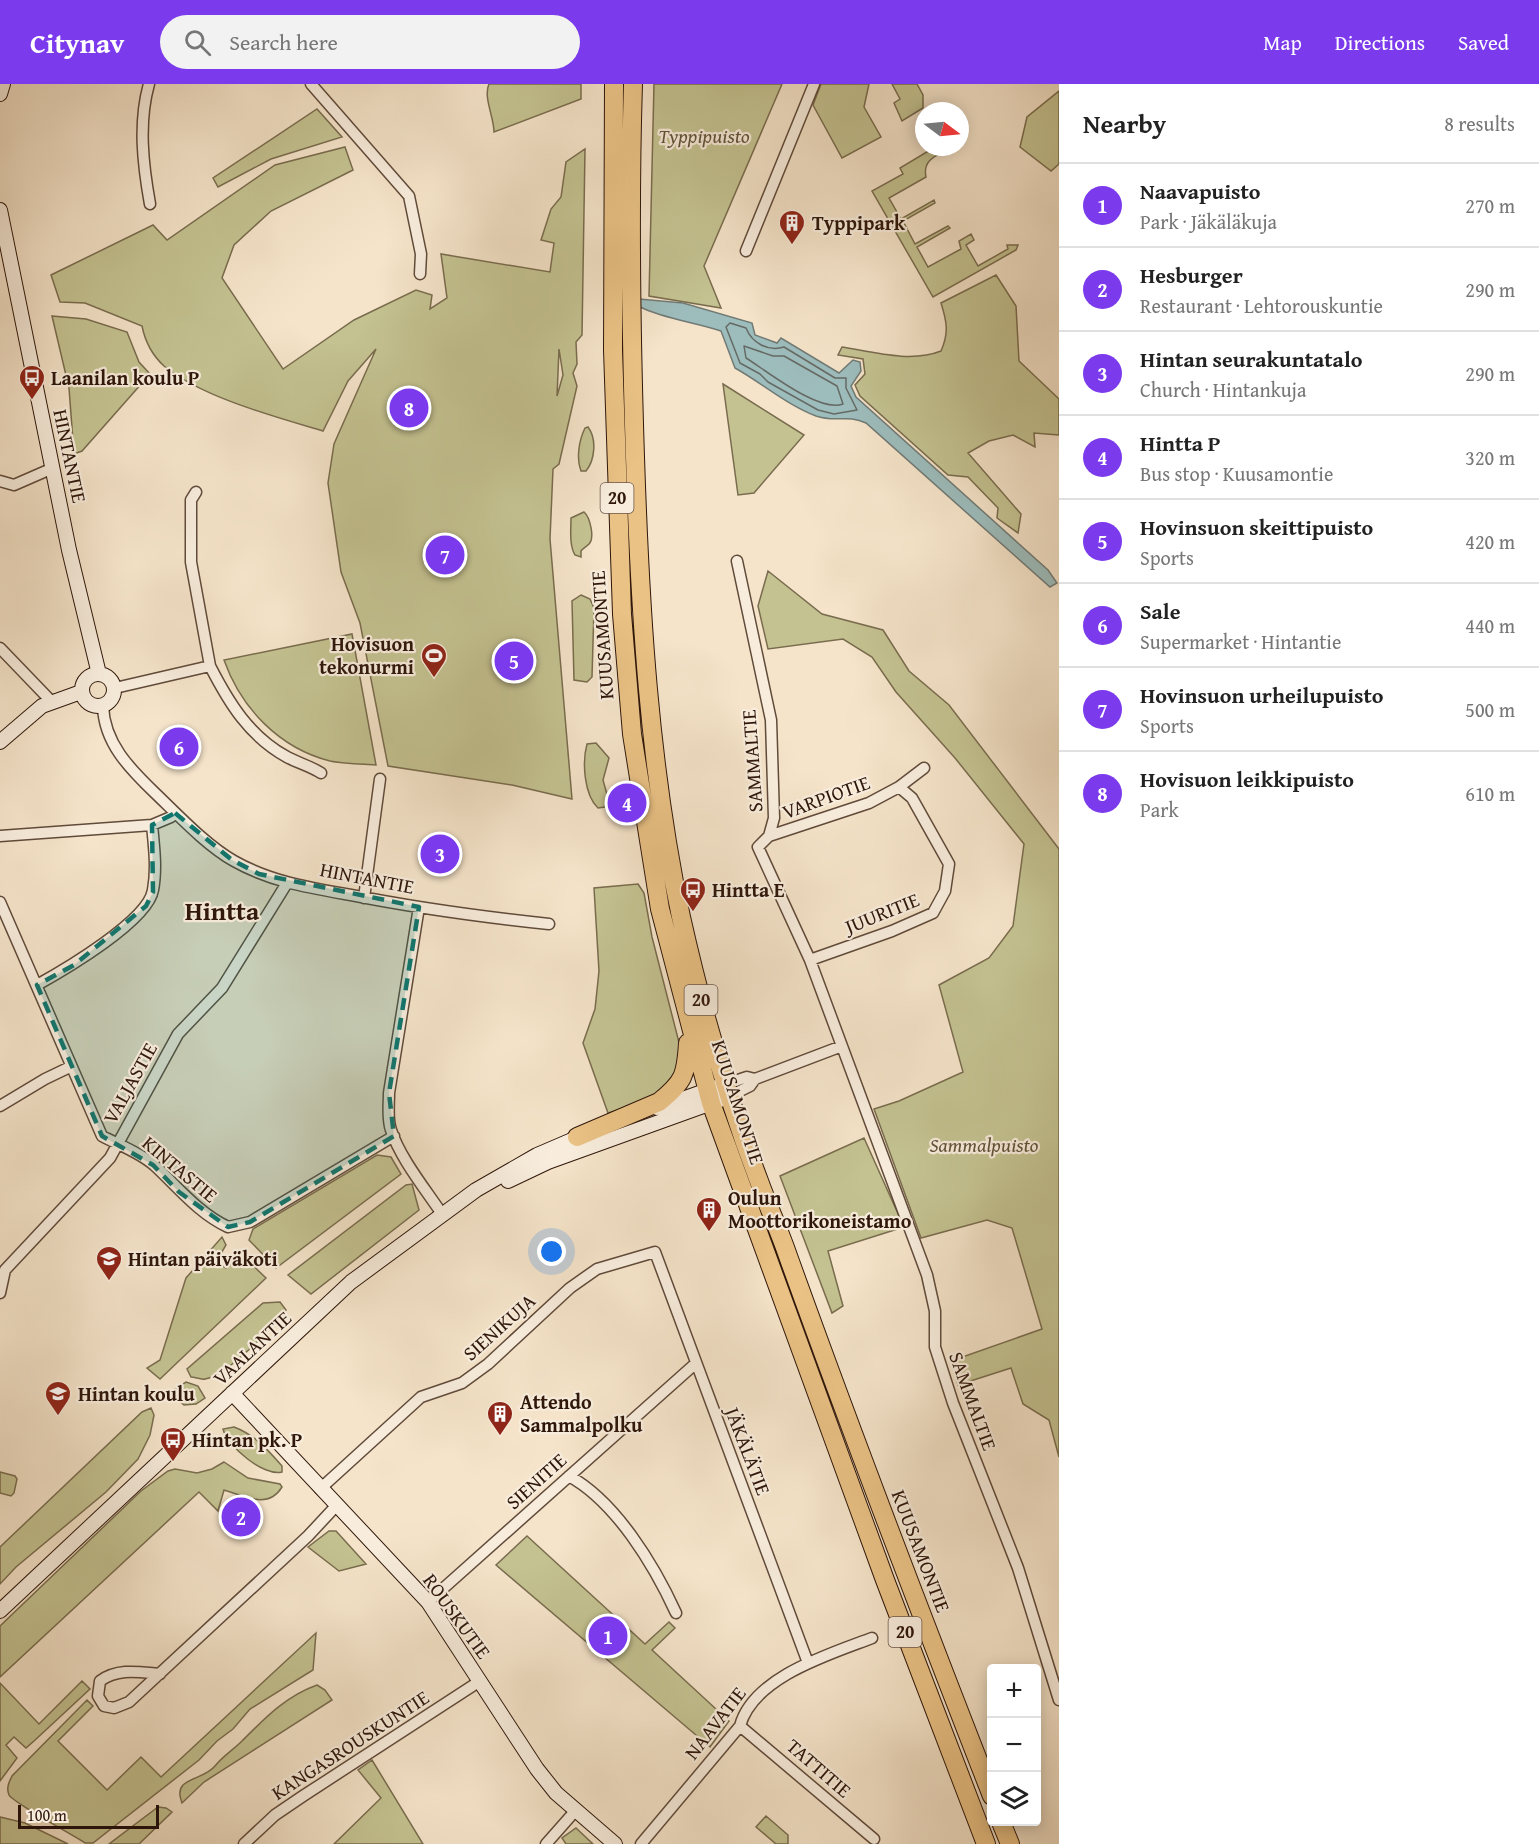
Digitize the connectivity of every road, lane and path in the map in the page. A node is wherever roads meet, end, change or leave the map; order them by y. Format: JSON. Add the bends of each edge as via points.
{"nodes":[{"id":1,"x":3,"y":84,"type":"edge"},
{"id":2,"x":149,"y":84,"type":"edge"},
{"id":3,"x":311,"y":84,"type":"edge"},
{"id":4,"x":614,"y":84,"type":"edge"},
{"id":5,"x":633,"y":84,"type":"edge"},
{"id":6,"x":814,"y":84,"type":"edge"},
{"id":7,"x":0,"y":94,"type":"edge"},
{"id":8,"x":150,"y":204,"type":"dead end"},
{"id":9,"x":0,"y":210,"type":"edge"},
{"id":10,"x":746,"y":251,"type":"dead end"},
{"id":11,"x":420,"y":274,"type":"dead end"},
{"id":12,"x":53,"y":468,"type":"junction"},
{"id":13,"x":0,"y":481,"type":"edge"},
{"id":14,"x":196,"y":492,"type":"dead end"},
{"id":15,"x":737,"y":561,"type":"dead end"},
{"id":16,"x":0,"y":648,"type":"edge"},
{"id":17,"x":210,"y":666,"type":"junction"},
{"id":18,"x":99,"y":674,"type":"junction"},
{"id":19,"x":115,"y":688,"type":"junction"},
{"id":20,"x":81,"y":692,"type":"junction"},
{"id":21,"x":51,"y":701,"type":"junction"},
{"id":22,"x":102,"y":706,"type":"junction"},
{"id":23,"x":0,"y":742,"type":"edge"},
{"id":24,"x":924,"y":768,"type":"dead end"},
{"id":25,"x":321,"y":773,"type":"dead end"},
{"id":26,"x":380,"y":779,"type":"dead end"},
{"id":27,"x":899,"y":787,"type":"junction"},
{"id":28,"x":175,"y":813,"type":"junction"},
{"id":29,"x":152,"y":825,"type":"junction"},
{"id":30,"x":0,"y":836,"type":"edge"},
{"id":31,"x":769,"y":836,"type":"junction"},
{"id":32,"x":287,"y":883,"type":"junction"},
{"id":33,"x":364,"y":898,"type":"junction"},
{"id":34,"x":0,"y":902,"type":"edge"},
{"id":35,"x":419,"y":907,"type":"junction"},
{"id":36,"x":549,"y":924,"type":"dead end"},
{"id":37,"x":5,"y":926,"type":"edge"},
{"id":38,"x":810,"y":960,"type":"junction"},
{"id":39,"x":37,"y":985,"type":"junction"},
{"id":40,"x":690,"y":1030,"type":"junction"},
{"id":41,"x":842,"y":1046,"type":"junction"},
{"id":42,"x":70,"y":1067,"type":"junction"},
{"id":43,"x":728,"y":1090,"type":"junction"},
{"id":44,"x":710,"y":1096,"type":"junction"},
{"id":45,"x":0,"y":1106,"type":"edge"},
{"id":46,"x":394,"y":1136,"type":"junction"},
{"id":47,"x":577,"y":1137,"type":"junction"},
{"id":48,"x":118,"y":1144,"type":"junction"},
{"id":49,"x":462,"y":1201,"type":"junction"},
{"id":50,"x":442,"y":1214,"type":"junction"},
{"id":51,"x":655,"y":1252,"type":"joint"},
{"id":52,"x":2,"y":1270,"type":"edge"},
{"id":53,"x":0,"y":1293,"type":"edge"},
{"id":54,"x":695,"y":1364,"type":"junction"},
{"id":55,"x":232,"y":1393,"type":"junction"},
{"id":56,"x":569,"y":1476,"type":"junction"},
{"id":57,"x":320,"y":1489,"type":"junction"},
{"id":58,"x":336,"y":1506,"type":"junction"},
{"id":59,"x":428,"y":1602,"type":"junction"},
{"id":60,"x":0,"y":1611,"type":"edge"},
{"id":61,"x":676,"y":1613,"type":"dead end"},
{"id":62,"x":872,"y":1638,"type":"dead end"},
{"id":63,"x":807,"y":1663,"type":"junction"},
{"id":64,"x":160,"y":1674,"type":"junction"},
{"id":65,"x":480,"y":1681,"type":"junction"},
{"id":66,"x":1059,"y":1700,"type":"edge"},
{"id":67,"x":740,"y":1725,"type":"junction"},
{"id":68,"x":987,"y":1783,"type":"edge"},
{"id":69,"x":576,"y":1810,"type":"junction"},
{"id":70,"x":1003,"y":1826,"type":"edge"},
{"id":71,"x":874,"y":1839,"type":"dead end"},
{"id":72,"x":244,"y":1844,"type":"edge"},
{"id":73,"x":546,"y":1844,"type":"edge"},
{"id":74,"x":615,"y":1844,"type":"edge"},
{"id":75,"x":641,"y":1844,"type":"edge"},
{"id":76,"x":986,"y":1844,"type":"edge"},
{"id":77,"x":1010,"y":1844,"type":"edge"}],
"edges":[{"from":1,"to":7,"type":"street"},
{"from":2,"to":8,"type":"street","via":[[143,122]]},
{"from":3,"to":11,"type":"street","via":[[409,196],[421,254]]},
{"from":4,"to":40,"type":"highway","name":"KUUSAMONTIE","number":"20","via":[[613,350],[622,614],[641,801],[660,909]]},
{"from":5,"to":43,"type":"highway","name":"KUUSAMONTIE","number":"20","via":[[632,347],[646,664],[667,844],[696,983]]},
{"from":6,"to":10,"type":"street"},
{"from":9,"to":12,"type":"street","name":"HINTANTIE"},
{"from":12,"to":13,"type":"street","via":[[14,485]]},
{"from":12,"to":18,"type":"street","name":"HINTANTIE"},
{"from":14,"to":17,"type":"street","via":[[191,500],[191,562]]},
{"from":15,"to":31,"type":"street","name":"SAMMALTIE","via":[[771,720],[774,818]]},
{"from":16,"to":21,"type":"street"},
{"from":17,"to":19,"type":"street"},
{"from":17,"to":25,"type":"street","via":[[231,707],[258,736]]},
{"from":18,"to":19,"type":"street","via":[[110,678]]},
{"from":18,"to":20,"type":"street","via":[[86,679]]},
{"from":19,"to":22,"type":"street","via":[[112,700]]},
{"from":20,"to":21,"type":"street"},
{"from":20,"to":22,"type":"street","via":[[89,704]]},
{"from":21,"to":23,"type":"street"},
{"from":22,"to":28,"type":"street","name":"HINTANTIE","via":[[113,746],[130,770]]},
{"from":24,"to":27,"type":"street","name":"VARPIOTIE"},
{"from":26,"to":33,"type":"street"},
{"from":27,"to":31,"type":"street","name":"VARPIOTIE","via":[[848,813]]},
{"from":27,"to":38,"type":"street","name":"JUURITIE","via":[[912,798],[949,864],[945,891],[933,913]]},
{"from":28,"to":29,"type":"street"},
{"from":28,"to":32,"type":"street","name":"HINTANTIE","via":[[232,860]]},
{"from":29,"to":30,"type":"street"},
{"from":29,"to":39,"type":"street","via":[[153,892],[146,906],[74,965]]},
{"from":31,"to":38,"type":"street","name":"SAMMALTIE","via":[[758,847]]},
{"from":32,"to":33,"type":"street","name":"HINTANTIE"},
{"from":32,"to":48,"type":"street","name":"VALJASTIE","via":[[222,988],[178,1034]]},
{"from":33,"to":35,"type":"street","name":"HINTANTIE"},
{"from":34,"to":37,"type":"street","name":"KINTASTIE"},
{"from":35,"to":36,"type":"street"},
{"from":35,"to":46,"type":"street","name":"HINTANTIE","via":[[389,1093]]},
{"from":37,"to":39,"type":"street","name":"KINTASTIE"},
{"from":38,"to":41,"type":"street","name":"SAMMALTIE"},
{"from":39,"to":42,"type":"street","name":"KINTASTIE"},
{"from":40,"to":44,"type":"highway","name":"KUUSAMONTIE","number":"20"},
{"from":40,"to":47,"type":"highway","via":[[686,1072],[669,1094],[659,1102]]},
{"from":41,"to":43,"type":"street","via":[[755,1079],[750,1086]]},
{"from":41,"to":66,"type":"street","name":"SAMMALTIE","via":[[927,1275],[935,1311],[938,1359],[1018,1568]]},
{"from":42,"to":45,"type":"street"},
{"from":42,"to":48,"type":"street","name":"KINTASTIE","via":[[102,1136]]},
{"from":43,"to":44,"type":"street","name":"VAALANTIE"},
{"from":43,"to":68,"type":"highway","name":"KUUSAMONTIE","number":"20","via":[[828,1371]]},
{"from":44,"to":47,"type":"street","name":"VAALANTIE"},
{"from":44,"to":49,"type":"street","name":"VAALANTIE"},
{"from":44,"to":76,"type":"highway","name":"KUUSAMONTIE","number":"20","via":[[885,1580]]},
{"from":46,"to":48,"type":"street","name":"KINTASTIE","via":[[250,1221],[228,1227],[179,1192],[153,1165]]},
{"from":46,"to":50,"type":"street","name":"HINTANTIE"},
{"from":47,"to":49,"type":"street","name":"VAALANTIE","via":[[537,1155]]},
{"from":48,"to":52,"type":"street","name":"VALJASTIE","via":[[92,1180]]},
{"from":49,"to":50,"type":"street","name":"VAALANTIE"},
{"from":50,"to":55,"type":"street","name":"VAALANTIE","via":[[351,1282]]},
{"from":51,"to":54,"type":"street","name":"JÄKÄLÄTIE"},
{"from":51,"to":57,"type":"street","name":"SIENIKUJA","via":[[588,1275],[462,1383],[421,1397]]},
{"from":52,"to":53,"type":"street","name":"VALJASTIE"},
{"from":54,"to":56,"type":"street","name":"SIENITIE"},
{"from":54,"to":63,"type":"street","name":"JÄKÄLÄTIE"},
{"from":55,"to":57,"type":"street","name":"ROUSKUTIE"},
{"from":55,"to":60,"type":"street","name":"VAALANTIE"},
{"from":56,"to":59,"type":"street","name":"SIENITIE"},
{"from":56,"to":61,"type":"street","via":[[609,1511],[639,1547]]},
{"from":57,"to":58,"type":"street","name":"ROUSKUTIE"},
{"from":58,"to":59,"type":"street","name":"ROUSKUTIE"},
{"from":58,"to":64,"type":"street"},
{"from":59,"to":65,"type":"street","name":"ROUSKUTIE"},
{"from":62,"to":63,"type":"street","name":"NAAVATIE"},
{"from":63,"to":67,"type":"street","name":"NAAVATIE","via":[[757,1698]]},
{"from":64,"to":64,"type":"street","via":[[129,1702],[114,1708],[104,1706],[98,1696],[100,1681],[109,1675],[127,1671]]},
{"from":65,"to":69,"type":"street","name":"ROUSKUTIE","via":[[537,1769]]},
{"from":65,"to":72,"type":"street","name":"KANGASROUSKUNTIE","via":[[303,1796]]},
{"from":67,"to":71,"type":"street","name":"TATTITIE"},
{"from":67,"to":75,"type":"street","name":"NAAVATIE"},
{"from":69,"to":73,"type":"street"},
{"from":69,"to":74,"type":"street","name":"ROUSKUTIE"},
{"from":70,"to":77,"type":"highway"}]}
